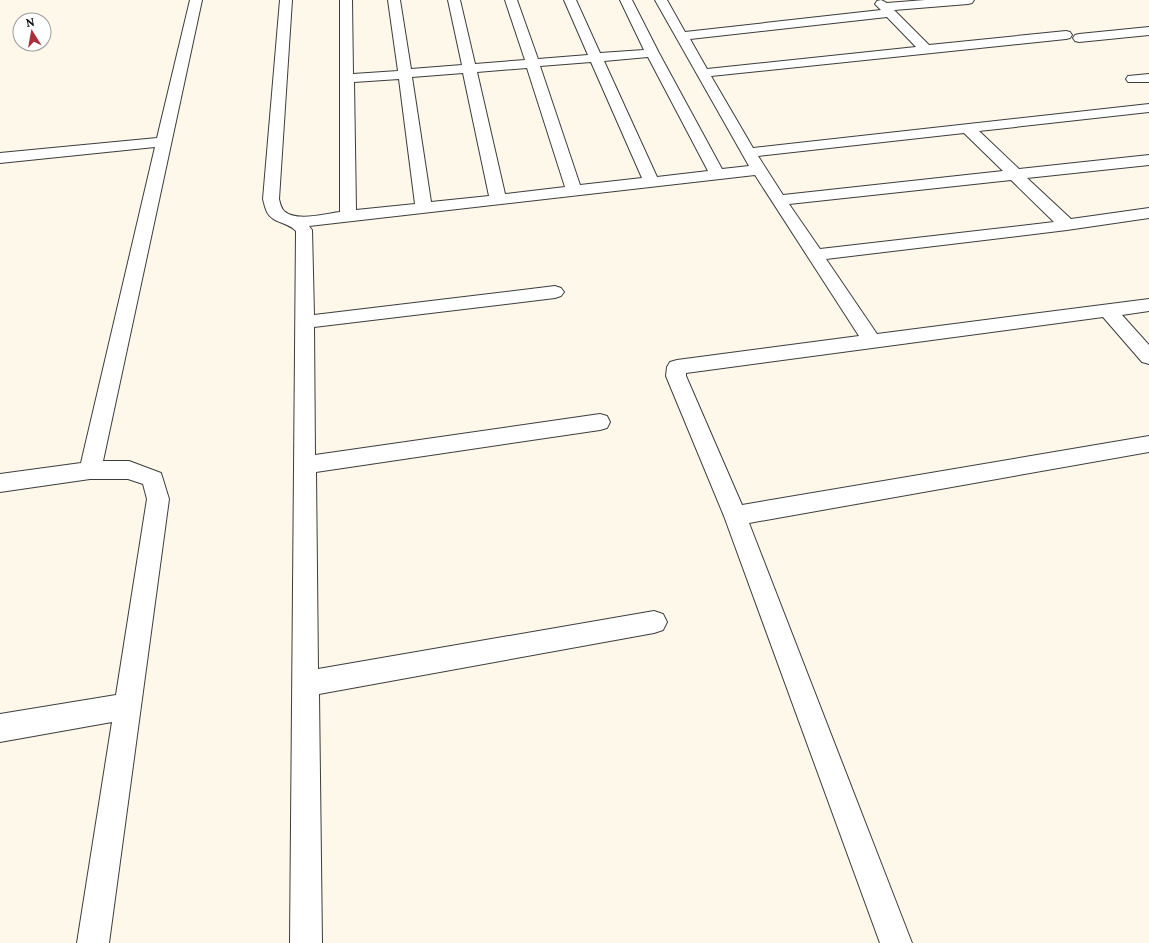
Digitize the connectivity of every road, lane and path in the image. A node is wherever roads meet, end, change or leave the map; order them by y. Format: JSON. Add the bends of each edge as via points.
{"nodes":[{"id":1,"x":196,"y":0,"type":"edge"},
{"id":2,"x":286,"y":0,"type":"edge"},
{"id":3,"x":346,"y":0,"type":"edge"},
{"id":4,"x":394,"y":0,"type":"edge"},
{"id":5,"x":454,"y":0,"type":"edge"},
{"id":6,"x":511,"y":0,"type":"edge"},
{"id":7,"x":570,"y":0,"type":"edge"},
{"id":8,"x":626,"y":0,"type":"edge"},
{"id":9,"x":661,"y":0,"type":"edge"},
{"id":10,"x":968,"y":0,"type":"edge"},
{"id":11,"x":884,"y":7,"type":"edge"},
{"id":12,"x":1149,"y":31,"type":"edge"},
{"id":13,"x":682,"y":36,"type":"junction"},
{"id":14,"x":925,"y":49,"type":"junction"},
{"id":15,"x":652,"y":53,"type":"junction"},
{"id":16,"x":596,"y":58,"type":"junction"},
{"id":17,"x":533,"y":64,"type":"junction"},
{"id":18,"x":469,"y":69,"type":"junction"},
{"id":19,"x":703,"y":73,"type":"junction"},
{"id":20,"x":405,"y":74,"type":"junction"},
{"id":21,"x":1149,"y":78,"type":"edge"},
{"id":22,"x":346,"y":79,"type":"junction"},
{"id":23,"x":1133,"y":79,"type":"dead end"},
{"id":24,"x":1149,"y":108,"type":"edge"},
{"id":25,"x":967,"y":128,"type":"junction"},
{"id":26,"x":164,"y":142,"type":"junction"},
{"id":27,"x":748,"y":153,"type":"junction"},
{"id":28,"x":0,"y":158,"type":"edge"},
{"id":29,"x":1149,"y":160,"type":"edge"},
{"id":30,"x":759,"y":170,"type":"junction"},
{"id":31,"x":717,"y":174,"type":"junction"},
{"id":32,"x":1016,"y":175,"type":"junction"},
{"id":33,"x":651,"y":182,"type":"junction"},
{"id":34,"x":574,"y":191,"type":"junction"},
{"id":35,"x":498,"y":199,"type":"junction"},
{"id":36,"x":779,"y":200,"type":"junction"},
{"id":37,"x":424,"y":207,"type":"junction"},
{"id":38,"x":1149,"y":213,"type":"edge"},
{"id":39,"x":348,"y":216,"type":"junction"},
{"id":40,"x":298,"y":222,"type":"junction"},
{"id":41,"x":1067,"y":225,"type":"junction"},
{"id":42,"x":815,"y":255,"type":"junction"},
{"id":43,"x":555,"y":292,"type":"dead end"},
{"id":44,"x":1149,"y":305,"type":"edge"},
{"id":45,"x":1108,"y":311,"type":"junction"},
{"id":46,"x":304,"y":322,"type":"junction"},
{"id":47,"x":872,"y":342,"type":"junction"},
{"id":48,"x":1149,"y":357,"type":"edge"},
{"id":49,"x":600,"y":422,"type":"dead end"},
{"id":50,"x":1149,"y":444,"type":"edge"},
{"id":51,"x":305,"y":465,"type":"junction"},
{"id":52,"x":90,"y":470,"type":"junction"},
{"id":53,"x":0,"y":483,"type":"edge"},
{"id":54,"x":735,"y":516,"type":"junction"},
{"id":55,"x":654,"y":622,"type":"dead end"},
{"id":56,"x":305,"y":684,"type":"junction"},
{"id":57,"x":128,"y":706,"type":"junction"},
{"id":58,"x":0,"y":728,"type":"edge"},
{"id":59,"x":93,"y":943,"type":"edge"},
{"id":60,"x":306,"y":943,"type":"edge"},
{"id":61,"x":896,"y":943,"type":"edge"}],
"edges":[{"from":1,"to":26,"type":"street"},
{"from":2,"to":40,"type":"street","via":[[271,199],[275,212]]},
{"from":3,"to":22,"type":"street"},
{"from":4,"to":20,"type":"street"},
{"from":5,"to":18,"type":"street"},
{"from":6,"to":17,"type":"street"},
{"from":7,"to":16,"type":"street"},
{"from":8,"to":15,"type":"street"},
{"from":9,"to":13,"type":"street"},
{"from":10,"to":11,"type":"street"},
{"from":11,"to":13,"type":"street"},
{"from":11,"to":14,"type":"street"},
{"from":12,"to":14,"type":"street"},
{"from":13,"to":19,"type":"street"},
{"from":14,"to":19,"type":"street"},
{"from":15,"to":16,"type":"street"},
{"from":15,"to":31,"type":"street"},
{"from":16,"to":17,"type":"street"},
{"from":16,"to":33,"type":"street"},
{"from":17,"to":18,"type":"street"},
{"from":17,"to":34,"type":"street"},
{"from":18,"to":20,"type":"street"},
{"from":18,"to":35,"type":"street"},
{"from":19,"to":27,"type":"street"},
{"from":20,"to":22,"type":"street"},
{"from":20,"to":37,"type":"street"},
{"from":21,"to":23,"type":"street"},
{"from":22,"to":39,"type":"street"},
{"from":24,"to":25,"type":"street"},
{"from":25,"to":27,"type":"street"},
{"from":25,"to":32,"type":"street"},
{"from":26,"to":28,"type":"street"},
{"from":26,"to":52,"type":"street"},
{"from":27,"to":30,"type":"street"},
{"from":29,"to":32,"type":"street"},
{"from":30,"to":31,"type":"street"},
{"from":30,"to":36,"type":"street"},
{"from":31,"to":33,"type":"street"},
{"from":32,"to":36,"type":"street"},
{"from":32,"to":41,"type":"street"},
{"from":33,"to":34,"type":"street"},
{"from":34,"to":35,"type":"street"},
{"from":35,"to":37,"type":"street"},
{"from":36,"to":42,"type":"street"},
{"from":37,"to":39,"type":"street"},
{"from":38,"to":41,"type":"street"},
{"from":39,"to":40,"type":"street"},
{"from":40,"to":46,"type":"street","via":[[304,230]]},
{"from":41,"to":42,"type":"street"},
{"from":42,"to":47,"type":"street"},
{"from":43,"to":46,"type":"street"},
{"from":44,"to":45,"type":"street"},
{"from":45,"to":47,"type":"street"},
{"from":45,"to":48,"type":"street"},
{"from":46,"to":51,"type":"street"},
{"from":47,"to":54,"type":"street","via":[[677,367],[676,376]]},
{"from":49,"to":51,"type":"street"},
{"from":50,"to":54,"type":"street"},
{"from":51,"to":56,"type":"street"},
{"from":52,"to":53,"type":"street"},
{"from":52,"to":57,"type":"street","via":[[129,470],[153,479],[158,499]]},
{"from":54,"to":61,"type":"street"},
{"from":55,"to":56,"type":"street"},
{"from":56,"to":60,"type":"street"},
{"from":57,"to":58,"type":"street"},
{"from":57,"to":59,"type":"street"}]}
